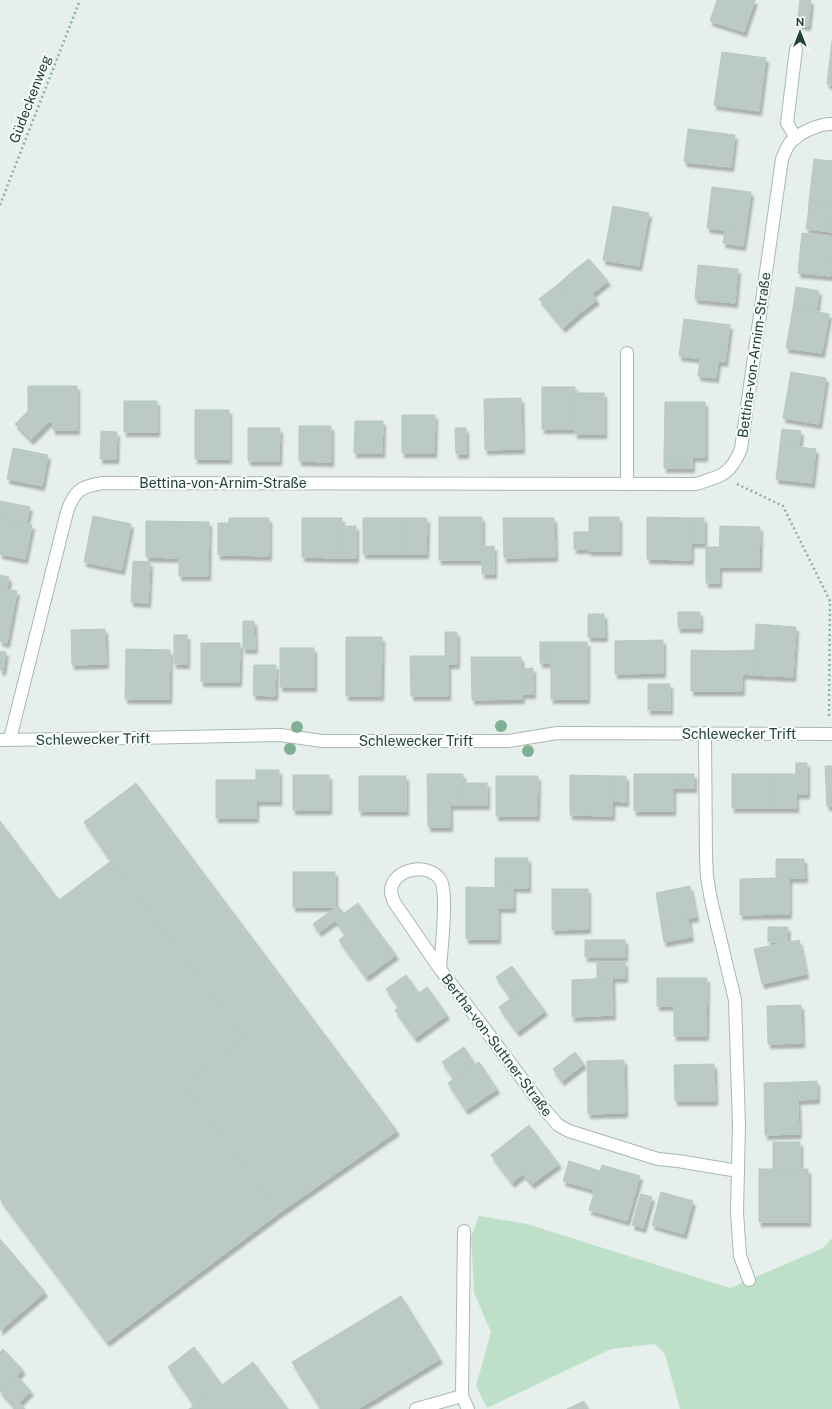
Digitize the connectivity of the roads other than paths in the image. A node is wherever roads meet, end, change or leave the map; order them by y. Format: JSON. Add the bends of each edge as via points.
{"nodes":[{"id":1,"x":796,"y":49,"type":"dead end"},
{"id":2,"x":832,"y":124,"type":"edge"},
{"id":3,"x":796,"y":138,"type":"junction"},
{"id":4,"x":627,"y":353,"type":"dead end"},
{"id":5,"x":627,"y":484,"type":"junction"},
{"id":6,"x":705,"y":734,"type":"junction"},
{"id":7,"x":832,"y":734,"type":"edge"},
{"id":8,"x":5,"y":740,"type":"edge"},
{"id":9,"x":440,"y":969,"type":"junction"},
{"id":10,"x":738,"y":1171,"type":"junction"},
{"id":11,"x":464,"y":1231,"type":"dead end"},
{"id":12,"x":749,"y":1280,"type":"dead end"},
{"id":13,"x":462,"y":1396,"type":"junction"},
{"id":14,"x":416,"y":1409,"type":"edge"},
{"id":15,"x":468,"y":1409,"type":"edge"}],
"edges":[{"from":1,"to":3,"type":"street","via":[[787,123]]},
{"from":2,"to":3,"type":"street","name":"Bettina-von-Arnim-Straße","via":[[807,130]]},
{"from":3,"to":5,"type":"street","name":"Bettina-von-Arnim-Straße","via":[[790,143],[782,159],[741,449],[736,462],[720,477],[696,484]]},
{"from":4,"to":5,"type":"street"},
{"from":5,"to":8,"type":"street","name":"Bettina-von-Arnim-Straße","via":[[90,485],[79,490],[71,500]]},
{"from":6,"to":7,"type":"street","name":"Schlewecker Trift"},
{"from":6,"to":8,"type":"street","name":"Schlewecker Trift","via":[[557,733],[508,741],[322,741],[280,735]]},
{"from":6,"to":10,"type":"street","via":[[707,878],[735,1000]]},
{"from":9,"to":9,"type":"street","name":"Bertha-von-Suttner-Straße","via":[[444,889],[432,872],[411,870],[400,874],[393,883],[391,893],[394,902]]},
{"from":9,"to":10,"type":"street","name":"Bertha-von-Suttner-Straße","via":[[558,1125],[569,1131],[658,1159]]},
{"from":10,"to":12,"type":"street","via":[[740,1256]]},
{"from":11,"to":13,"type":"street"},
{"from":13,"to":14,"type":"street"},
{"from":13,"to":15,"type":"street"}]}
